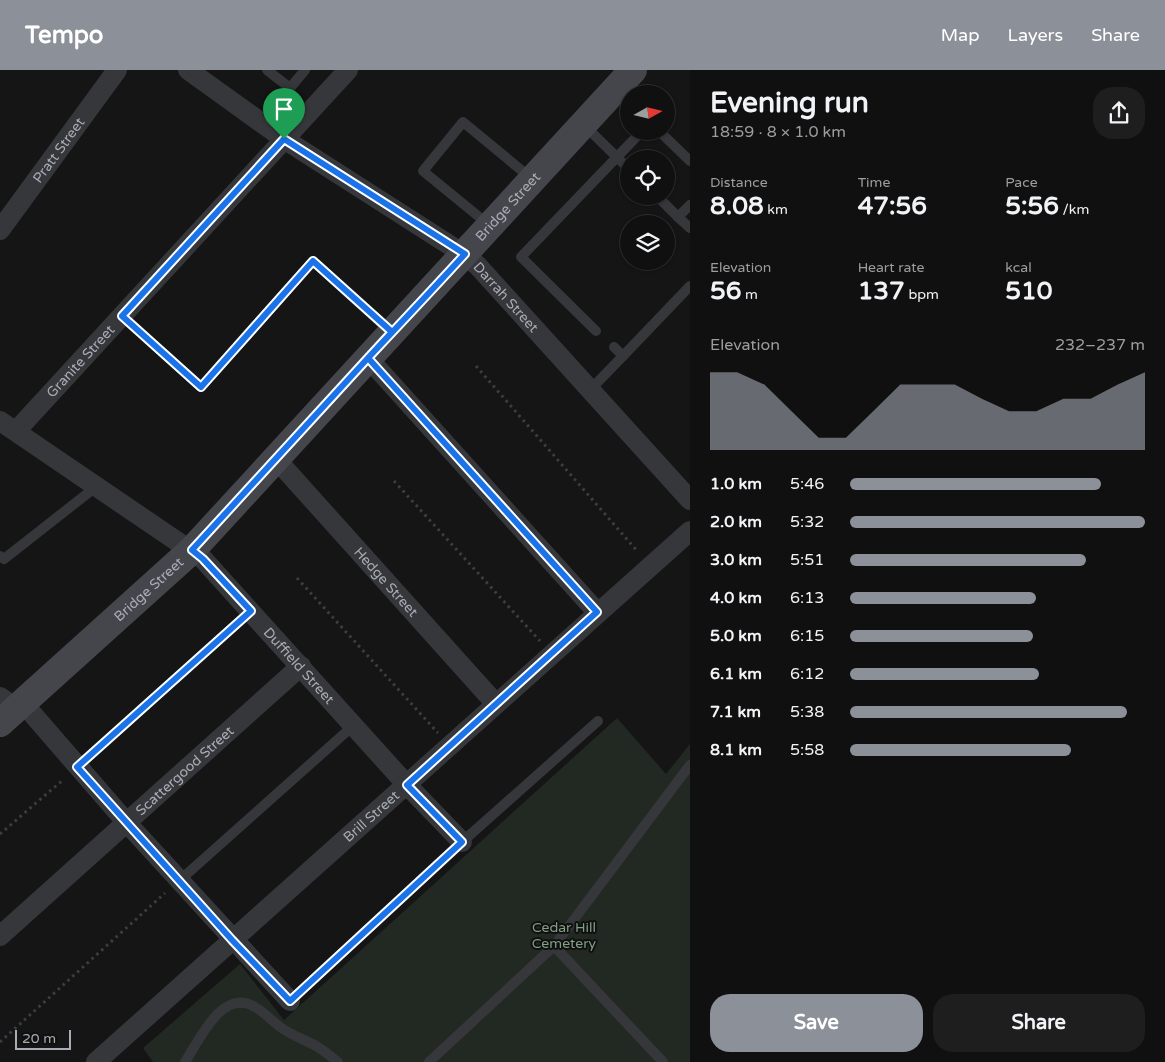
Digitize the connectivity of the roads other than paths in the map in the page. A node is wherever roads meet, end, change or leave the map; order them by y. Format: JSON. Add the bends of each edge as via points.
{"nodes":[{"id":1,"x":116,"y":70,"type":"edge"},
{"id":2,"x":188,"y":70,"type":"edge"},
{"id":3,"x":267,"y":70,"type":"edge"},
{"id":4,"x":304,"y":70,"type":"edge"},
{"id":5,"x":348,"y":70,"type":"edge"},
{"id":6,"x":633,"y":70,"type":"edge"},
{"id":7,"x":583,"y":124,"type":"junction"},
{"id":8,"x":284,"y":139,"type":"junction"},
{"id":9,"x":633,"y":140,"type":"edge"},
{"id":10,"x":668,"y":140,"type":"edge"},
{"id":11,"x":617,"y":157,"type":"junction"},
{"id":12,"x":620,"y":160,"type":"edge"},
{"id":13,"x":690,"y":161,"type":"edge"},
{"id":14,"x":533,"y":180,"type":"junction"},
{"id":15,"x":666,"y":205,"type":"edge"},
{"id":16,"x":690,"y":205,"type":"edge"},
{"id":17,"x":678,"y":217,"type":"junction"},
{"id":18,"x":490,"y":227,"type":"junction"},
{"id":19,"x":690,"y":228,"type":"edge"},
{"id":20,"x":0,"y":230,"type":"edge"},
{"id":21,"x":465,"y":254,"type":"junction"},
{"id":22,"x":690,"y":286,"type":"edge"},
{"id":23,"x":122,"y":316,"type":"junction"},
{"id":24,"x":596,"y":331,"type":"dead end"},
{"id":25,"x":392,"y":332,"type":"junction"},
{"id":26,"x":614,"y":347,"type":"dead end"},
{"id":27,"x":623,"y":356,"type":"junction"},
{"id":28,"x":368,"y":358,"type":"junction"},
{"id":29,"x":590,"y":390,"type":"junction"},
{"id":30,"x":8,"y":426,"type":"edge"},
{"id":31,"x":276,"y":459,"type":"junction"},
{"id":32,"x":97,"y":486,"type":"junction"},
{"id":33,"x":690,"y":500,"type":"edge"},
{"id":34,"x":690,"y":531,"type":"edge"},
{"id":35,"x":192,"y":550,"type":"junction"},
{"id":36,"x":1,"y":560,"type":"edge"},
{"id":37,"x":251,"y":611,"type":"junction"},
{"id":38,"x":597,"y":612,"type":"junction"},
{"id":39,"x":301,"y":666,"type":"junction"},
{"id":40,"x":496,"y":704,"type":"junction"},
{"id":41,"x":10,"y":708,"type":"edge"},
{"id":42,"x":598,"y":721,"type":"dead end"},
{"id":43,"x":354,"y":726,"type":"junction"},
{"id":44,"x":690,"y":765,"type":"edge"},
{"id":45,"x":77,"y":767,"type":"junction"},
{"id":46,"x":407,"y":785,"type":"junction"},
{"id":47,"x":126,"y":824,"type":"junction"},
{"id":48,"x":462,"y":842,"type":"junction"},
{"id":49,"x":179,"y":881,"type":"junction"},
{"id":50,"x":0,"y":936,"type":"edge"},
{"id":51,"x":232,"y":940,"type":"junction"},
{"id":52,"x":554,"y":946,"type":"junction"},
{"id":53,"x":290,"y":1001,"type":"joint"},
{"id":54,"x":96,"y":1062,"type":"edge"},
{"id":55,"x":185,"y":1062,"type":"edge"},
{"id":56,"x":338,"y":1062,"type":"edge"},
{"id":57,"x":428,"y":1062,"type":"edge"},
{"id":58,"x":663,"y":1062,"type":"edge"}],
"edges":[{"from":1,"to":20,"type":"street","name":"Pratt Street"},
{"from":2,"to":8,"type":"street","name":"Darrah Street"},
{"from":3,"to":4,"type":"lane","via":[[290,88]]},
{"from":5,"to":8,"type":"street","name":"Granite Street"},
{"from":6,"to":7,"type":"main road","name":"Bridge Street"},
{"from":7,"to":11,"type":"lane"},
{"from":7,"to":14,"type":"main road","name":"Bridge Street"},
{"from":8,"to":21,"type":"street","name":"Darrah Street"},
{"from":8,"to":23,"type":"street","name":"Granite Street"},
{"from":9,"to":11,"type":"lane"},
{"from":10,"to":13,"type":"lane"},
{"from":11,"to":12,"type":"lane"},
{"from":11,"to":24,"type":"lane","via":[[521,257]]},
{"from":14,"to":18,"type":"main road","name":"Bridge Street"},
{"from":14,"to":18,"type":"lane","via":[[464,122],[423,171]]},
{"from":15,"to":17,"type":"lane"},
{"from":16,"to":17,"type":"lane"},
{"from":17,"to":19,"type":"lane"},
{"from":18,"to":21,"type":"main road","name":"Bridge Street"},
{"from":21,"to":25,"type":"main road","name":"Bridge Street"},
{"from":21,"to":29,"type":"street","name":"Darrah Street"},
{"from":22,"to":27,"type":"lane"},
{"from":23,"to":25,"type":"lane","via":[[201,387],[313,261]]},
{"from":23,"to":30,"type":"street","name":"Granite Street"},
{"from":25,"to":28,"type":"main road","name":"Bridge Street"},
{"from":26,"to":27,"type":"lane"},
{"from":27,"to":29,"type":"lane"},
{"from":28,"to":31,"type":"main road","name":"Bridge Street"},
{"from":28,"to":38,"type":"street"},
{"from":29,"to":33,"type":"street","name":"Darrah Street"},
{"from":30,"to":32,"type":"street","name":"Duffield Street"},
{"from":31,"to":35,"type":"main road","name":"Bridge Street"},
{"from":31,"to":40,"type":"street","name":"Hedge Street"},
{"from":32,"to":35,"type":"street","name":"Duffield Street"},
{"from":32,"to":36,"type":"lane"},
{"from":34,"to":38,"type":"street","name":"Brill Street"},
{"from":35,"to":37,"type":"street","name":"Duffield Street"},
{"from":35,"to":41,"type":"main road","name":"Bridge Street"},
{"from":37,"to":39,"type":"street","name":"Duffield Street"},
{"from":37,"to":45,"type":"lane"},
{"from":38,"to":40,"type":"street","name":"Brill Street"},
{"from":39,"to":43,"type":"street","name":"Duffield Street"},
{"from":39,"to":47,"type":"street","name":"Scattergood Street"},
{"from":40,"to":46,"type":"street","name":"Brill Street"},
{"from":41,"to":45,"type":"street"},
{"from":42,"to":48,"type":"lane"},
{"from":43,"to":46,"type":"street","name":"Duffield Street"},
{"from":43,"to":49,"type":"lane"},
{"from":44,"to":52,"type":"lane"},
{"from":45,"to":47,"type":"street"},
{"from":46,"to":48,"type":"street","name":"Duffield Street"},
{"from":46,"to":51,"type":"street","name":"Brill Street"},
{"from":47,"to":49,"type":"street"},
{"from":47,"to":50,"type":"street","name":"Scattergood Street"},
{"from":48,"to":53,"type":"lane"},
{"from":49,"to":51,"type":"street"},
{"from":51,"to":53,"type":"street"},
{"from":51,"to":54,"type":"street","name":"Brill Street"},
{"from":52,"to":57,"type":"lane"},
{"from":52,"to":58,"type":"lane"},
{"from":55,"to":56,"type":"lane","via":[[220,1011],[235,1003],[244,1003],[254,1006],[280,1027],[318,1047]]}]}
